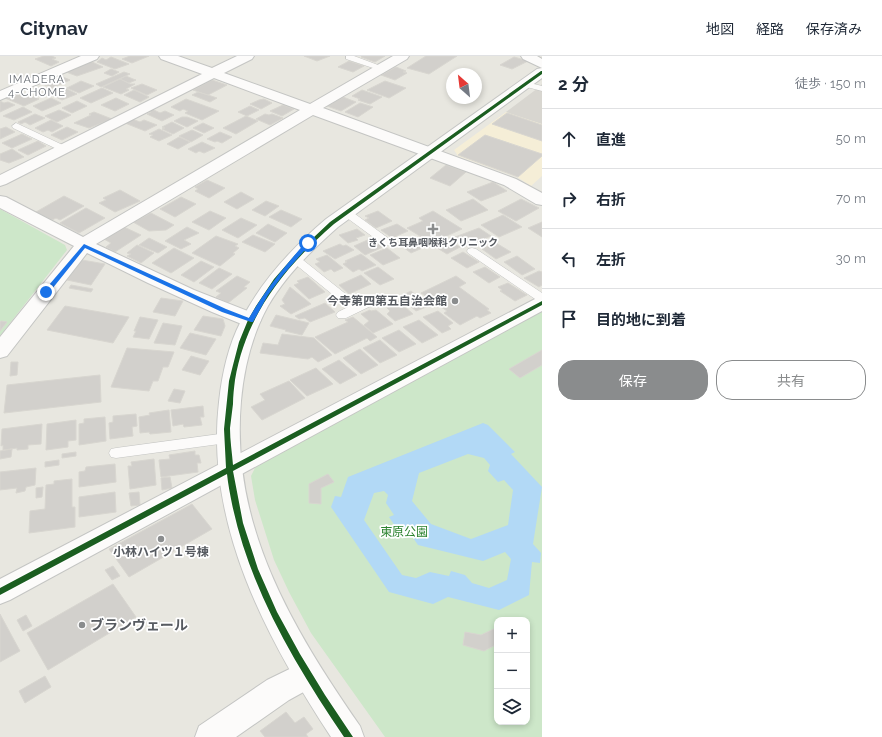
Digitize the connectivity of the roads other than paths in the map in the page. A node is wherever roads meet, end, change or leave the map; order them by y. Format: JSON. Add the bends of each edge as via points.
{"nodes":[{"id":1,"x":92,"y":56,"type":"edge"},
{"id":2,"x":166,"y":56,"type":"edge"},
{"id":3,"x":247,"y":56,"type":"edge"},
{"id":4,"x":350,"y":56,"type":"edge"},
{"id":5,"x":402,"y":56,"type":"edge"},
{"id":6,"x":528,"y":56,"type":"edge"},
{"id":7,"x":542,"y":64,"type":"edge"},
{"id":8,"x":382,"y":68,"type":"junction"},
{"id":9,"x":213,"y":73,"type":"junction"},
{"id":10,"x":537,"y":82,"type":"edge"},
{"id":11,"x":0,"y":96,"type":"edge"},
{"id":12,"x":312,"y":110,"type":"junction"},
{"id":13,"x":16,"y":126,"type":"dead end"},
{"id":14,"x":64,"y":149,"type":"junction"},
{"id":15,"x":431,"y":152,"type":"junction"},
{"id":16,"x":0,"y":180,"type":"edge"},
{"id":17,"x":542,"y":200,"type":"edge"},
{"id":18,"x":0,"y":201,"type":"edge"},
{"id":19,"x":347,"y":213,"type":"junction"},
{"id":20,"x":388,"y":243,"type":"dead end"},
{"id":21,"x":84,"y":245,"type":"junction"},
{"id":22,"x":472,"y":251,"type":"dead end"},
{"id":23,"x":294,"y":258,"type":"junction"},
{"id":24,"x":542,"y":298,"type":"edge"},
{"id":25,"x":373,"y":300,"type":"dead end"},
{"id":26,"x":542,"y":302,"type":"edge"},
{"id":27,"x":356,"y":308,"type":"junction"},
{"id":28,"x":342,"y":315,"type":"dead end"},
{"id":29,"x":251,"y":320,"type":"junction"},
{"id":30,"x":0,"y":351,"type":"edge"},
{"id":31,"x":228,"y":438,"type":"junction"},
{"id":32,"x":116,"y":454,"type":"dead end"},
{"id":33,"x":229,"y":469,"type":"junction"},
{"id":34,"x":0,"y":592,"type":"edge"},
{"id":35,"x":308,"y":674,"type":"junction"},
{"id":36,"x":210,"y":737,"type":"edge"},
{"id":37,"x":349,"y":737,"type":"edge"}],
"edges":[{"from":1,"to":11,"type":"street"},
{"from":2,"to":9,"type":"street"},
{"from":3,"to":9,"type":"street"},
{"from":4,"to":8,"type":"lane"},
{"from":5,"to":8,"type":"street"},
{"from":6,"to":7,"type":"street"},
{"from":8,"to":12,"type":"street"},
{"from":9,"to":12,"type":"street"},
{"from":9,"to":14,"type":"street"},
{"from":10,"to":15,"type":"street"},
{"from":12,"to":15,"type":"street"},
{"from":12,"to":21,"type":"street"},
{"from":13,"to":14,"type":"lane"},
{"from":14,"to":16,"type":"street"},
{"from":15,"to":17,"type":"street","via":[[510,182]]},
{"from":15,"to":19,"type":"street"},
{"from":18,"to":21,"type":"street"},
{"from":19,"to":20,"type":"lane"},
{"from":19,"to":23,"type":"street","via":[[308,243]]},
{"from":21,"to":29,"type":"street"},
{"from":21,"to":30,"type":"street"},
{"from":22,"to":24,"type":"lane"},
{"from":23,"to":27,"type":"lane"},
{"from":23,"to":29,"type":"street","via":[[266,294]]},
{"from":25,"to":27,"type":"lane"},
{"from":26,"to":33,"type":"street"},
{"from":27,"to":28,"type":"lane"},
{"from":29,"to":31,"type":"street","via":[[235,366],[230,393]]},
{"from":31,"to":32,"type":"lane"},
{"from":31,"to":33,"type":"street"},
{"from":33,"to":34,"type":"street"},
{"from":33,"to":35,"type":"street","via":[[239,520],[258,578]]},
{"from":35,"to":36,"type":"street","via":[[278,690]]},
{"from":35,"to":37,"type":"street"}]}
